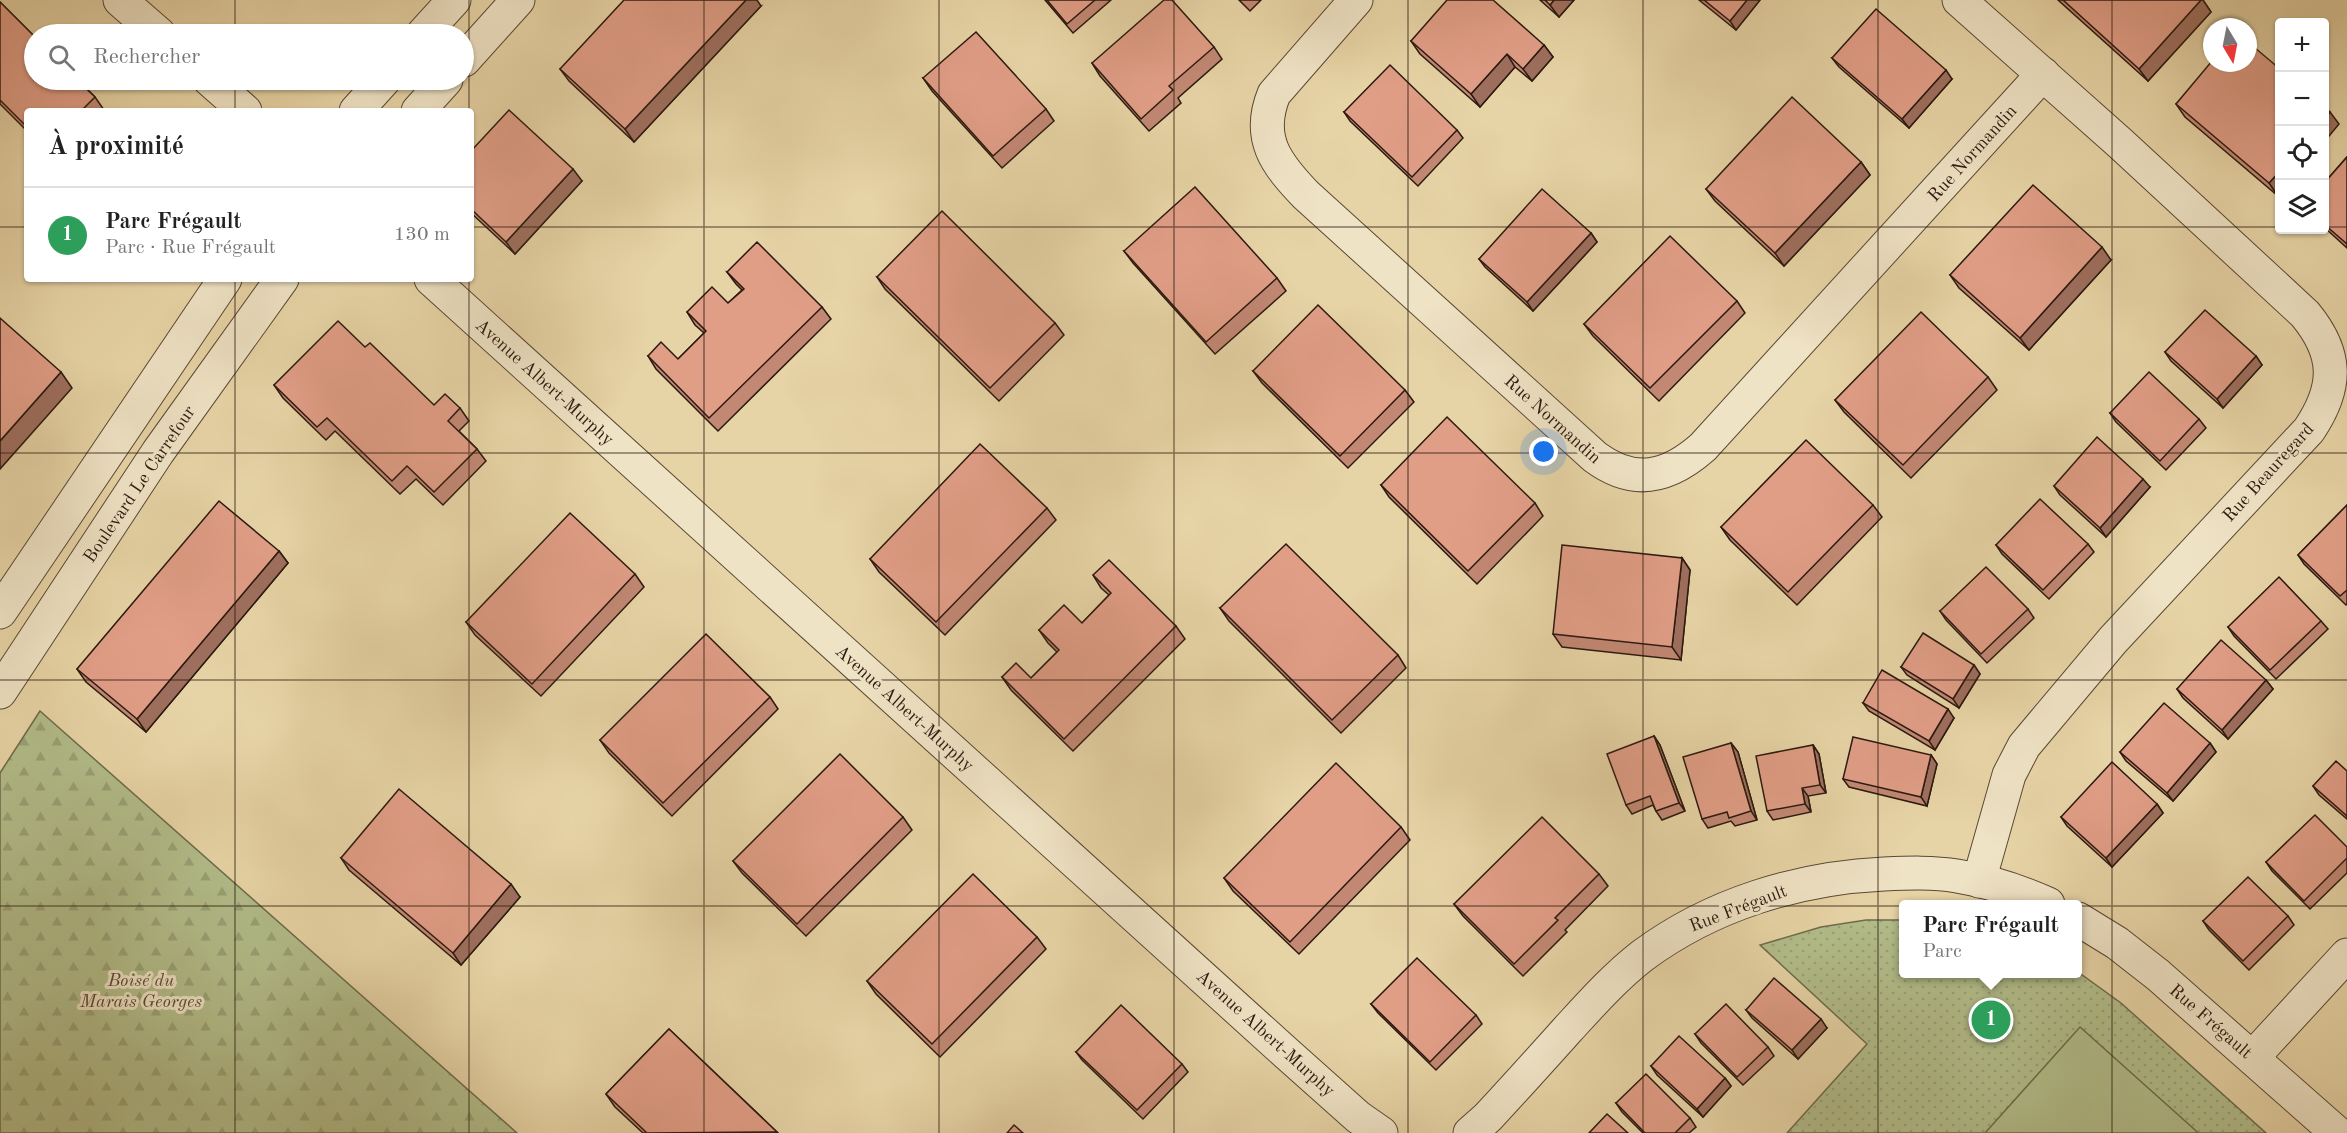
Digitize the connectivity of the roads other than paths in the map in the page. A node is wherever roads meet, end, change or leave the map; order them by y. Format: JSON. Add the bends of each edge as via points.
{"nodes":[{"id":1,"x":120,"y":0,"type":"edge"},
{"id":2,"x":454,"y":0,"type":"edge"},
{"id":3,"x":518,"y":0,"type":"edge"},
{"id":4,"x":1356,"y":0,"type":"edge"},
{"id":5,"x":1959,"y":0,"type":"edge"},
{"id":6,"x":148,"y":24,"type":"edge"},
{"id":7,"x":432,"y":24,"type":"edge"},
{"id":8,"x":474,"y":49,"type":"edge"},
{"id":9,"x":2043,"y":74,"type":"junction"},
{"id":10,"x":221,"y":90,"type":"edge"},
{"id":11,"x":375,"y":90,"type":"edge"},
{"id":12,"x":437,"y":90,"type":"edge"},
{"id":13,"x":242,"y":108,"type":"edge"},
{"id":14,"x":359,"y":108,"type":"edge"},
{"id":15,"x":421,"y":108,"type":"edge"},
{"id":16,"x":223,"y":282,"type":"edge"},
{"id":17,"x":280,"y":282,"type":"edge"},
{"id":18,"x":434,"y":282,"type":"edge"},
{"id":19,"x":0,"y":612,"type":"edge"},
{"id":20,"x":0,"y":692,"type":"edge"},
{"id":21,"x":1979,"y":881,"type":"junction"},
{"id":22,"x":2036,"y":900,"type":"edge"},
{"id":23,"x":2082,"y":921,"type":"edge"},
{"id":24,"x":2347,"y":955,"type":"edge"},
{"id":25,"x":2253,"y":1057,"type":"junction"},
{"id":26,"x":1381,"y":1133,"type":"edge"},
{"id":27,"x":1470,"y":1133,"type":"edge"},
{"id":28,"x":2337,"y":1133,"type":"edge"}],
"edges":[{"from":1,"to":6,"type":"street"},
{"from":2,"to":7,"type":"street"},
{"from":3,"to":8,"type":"street"},
{"from":4,"to":9,"type":"street","name":"Rue Normandin","via":[[1274,94],[1266,123],[1280,166],[1306,195],[1595,458],[1630,475],[1669,470],[1703,447]]},
{"from":5,"to":9,"type":"street","name":"Rue Beauregard"},
{"from":9,"to":21,"type":"street","name":"Rue Beauregard","via":[[2305,314],[2327,350],[2330,386],[2325,404],[2309,430],[2114,640],[2024,746],[2009,775]]},
{"from":10,"to":13,"type":"street"},
{"from":11,"to":14,"type":"street"},
{"from":12,"to":15,"type":"street"},
{"from":16,"to":19,"type":"street"},
{"from":17,"to":20,"type":"street","name":"Boulevard Le Carrefour","via":[[158,452]]},
{"from":18,"to":26,"type":"street","name":"Avenue Albert-Murphy","via":[[1284,1051]]},
{"from":21,"to":22,"type":"street","name":"Rue Frégault"},
{"from":21,"to":27,"type":"street","name":"Rue Frégault","via":[[1928,873],[1828,879],[1763,895],[1687,926],[1641,957],[1610,985]]},
{"from":23,"to":25,"type":"street","name":"Rue Frégault","via":[[2118,943]]},
{"from":24,"to":25,"type":"street"},
{"from":25,"to":28,"type":"street","name":"Rue Frégault"}]}
